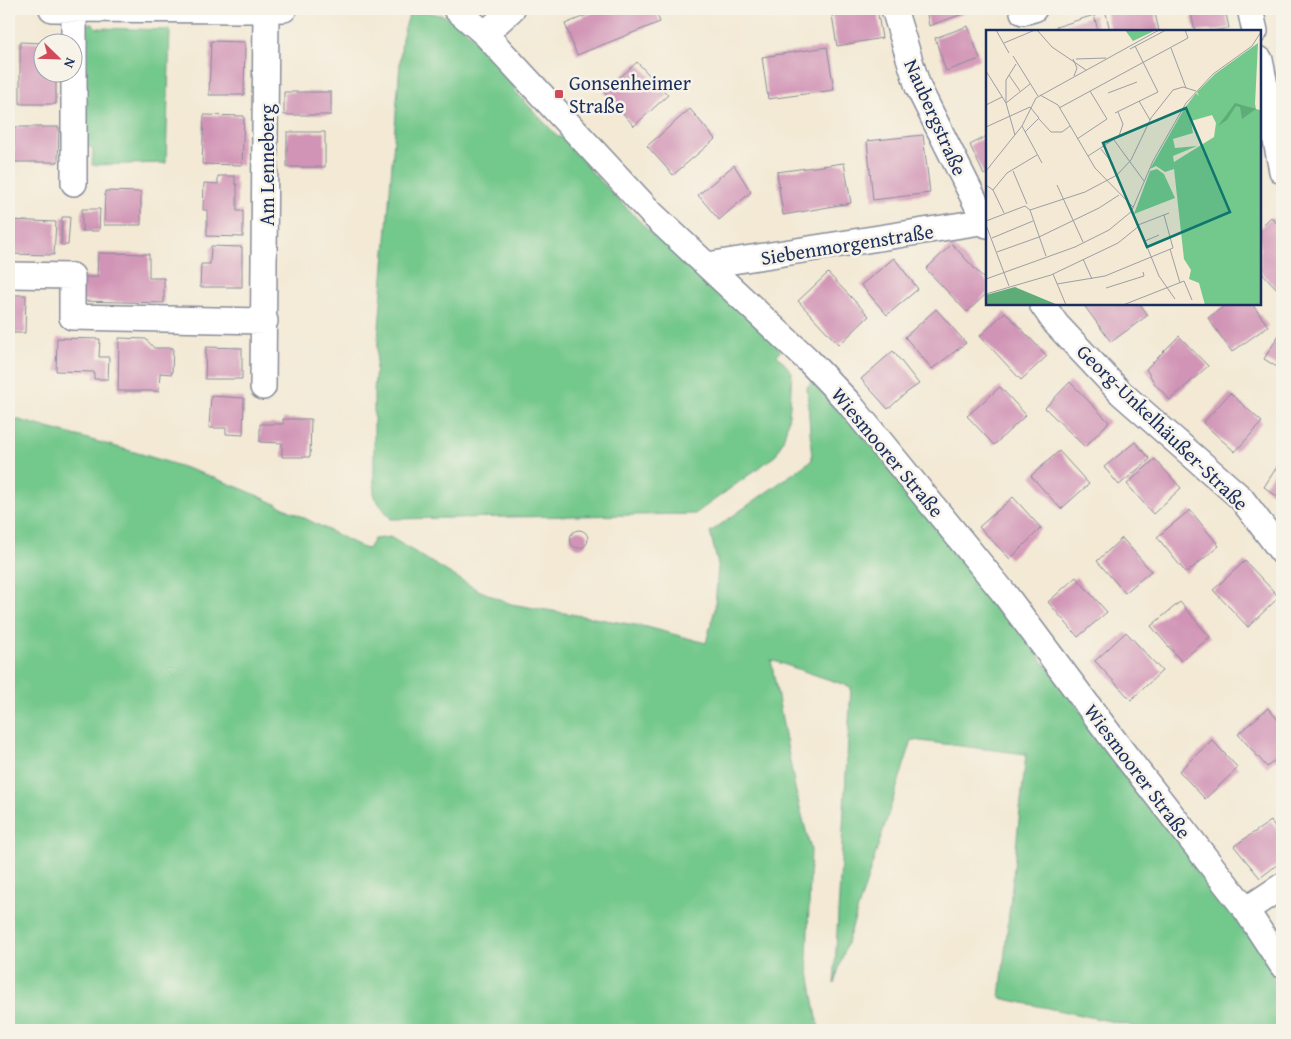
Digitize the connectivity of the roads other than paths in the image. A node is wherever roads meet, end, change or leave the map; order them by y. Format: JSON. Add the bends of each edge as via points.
{"nodes":[{"id":1,"x":63,"y":9,"type":"edge"},
{"id":2,"x":265,"y":9,"type":"edge"},
{"id":3,"x":456,"y":9,"type":"edge"},
{"id":4,"x":512,"y":9,"type":"edge"},
{"id":5,"x":894,"y":9,"type":"edge"},
{"id":6,"x":1250,"y":9,"type":"edge"},
{"id":7,"x":1254,"y":30,"type":"edge"},
{"id":8,"x":485,"y":34,"type":"junction"},
{"id":9,"x":1261,"y":72,"type":"edge"},
{"id":10,"x":1266,"y":130,"type":"edge"},
{"id":11,"x":1282,"y":171,"type":"edge"},
{"id":12,"x":74,"y":184,"type":"dead end"},
{"id":13,"x":986,"y":221,"type":"edge"},
{"id":14,"x":986,"y":223,"type":"edge"},
{"id":15,"x":707,"y":265,"type":"junction"},
{"id":16,"x":9,"y":275,"type":"edge"},
{"id":17,"x":1043,"y":305,"type":"edge"},
{"id":18,"x":265,"y":321,"type":"junction"},
{"id":19,"x":263,"y":387,"type":"dead end"},
{"id":20,"x":1282,"y":552,"type":"edge"},
{"id":21,"x":1282,"y":886,"type":"edge"},
{"id":22,"x":1246,"y":910,"type":"junction"},
{"id":23,"x":1282,"y":965,"type":"edge"}],
"edges":[{"from":1,"to":2,"type":"street"},
{"from":1,"to":12,"type":"street"},
{"from":2,"to":18,"type":"street","name":"Am Lenneberg"},
{"from":3,"to":8,"type":"street"},
{"from":4,"to":8,"type":"street"},
{"from":5,"to":13,"type":"street","name":"Naubergstraße","via":[[918,87]]},
{"from":6,"to":7,"type":"street"},
{"from":8,"to":15,"type":"street","name":"Wiesmoorer Straße","via":[[652,214]]},
{"from":9,"to":10,"type":"street"},
{"from":10,"to":11,"type":"street"},
{"from":14,"to":15,"type":"street","name":"Siebenmorgenstraße"},
{"from":15,"to":22,"type":"street","name":"Wiesmoorer Straße","via":[[808,360],[887,448],[1004,593],[1122,752]]},
{"from":16,"to":18,"type":"street","via":[[72,276],[72,317]]},
{"from":17,"to":20,"type":"street","name":"Georg-Unkelhäußer-Straße","via":[[1056,324],[1121,393],[1241,498]]},
{"from":18,"to":19,"type":"street","name":"Am Lenneberg"},
{"from":21,"to":22,"type":"street"},
{"from":22,"to":23,"type":"street","name":"Wiesmoorer Straße"}]}
